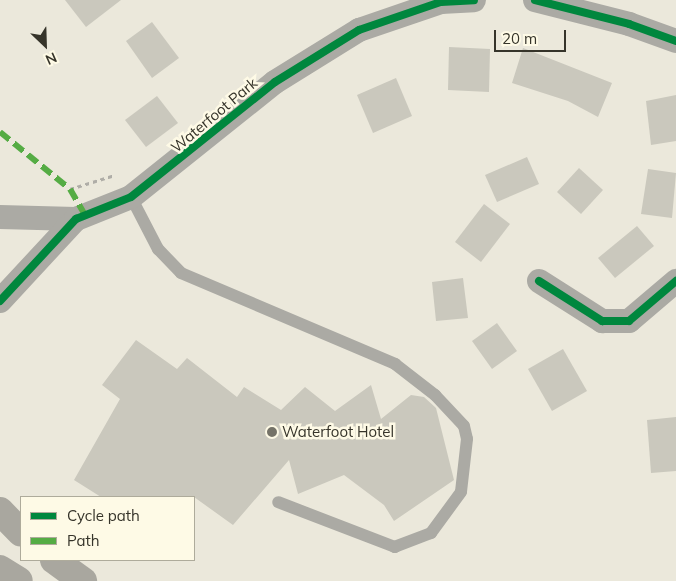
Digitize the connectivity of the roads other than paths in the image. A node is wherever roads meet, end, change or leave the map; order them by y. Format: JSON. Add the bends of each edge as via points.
{"nodes":[{"id":1,"x":474,"y":0,"type":"edge"},
{"id":2,"x":535,"y":0,"type":"edge"},
{"id":3,"x":676,"y":41,"type":"edge"},
{"id":4,"x":131,"y":197,"type":"junction"},
{"id":5,"x":0,"y":217,"type":"edge"},
{"id":6,"x":76,"y":219,"type":"junction"},
{"id":7,"x":539,"y":281,"type":"dead end"},
{"id":8,"x":676,"y":281,"type":"edge"},
{"id":9,"x":0,"y":301,"type":"edge"},
{"id":10,"x":278,"y":502,"type":"dead end"},
{"id":11,"x":0,"y":511,"type":"edge"},
{"id":12,"x":20,"y":532,"type":"edge"},
{"id":13,"x":55,"y":561,"type":"edge"},
{"id":14,"x":0,"y":569,"type":"edge"},
{"id":15,"x":19,"y":581,"type":"edge"},
{"id":16,"x":83,"y":581,"type":"edge"}],
"edges":[{"from":1,"to":4,"type":"street","name":"Waterfoot Park","via":[[441,2],[359,30],[275,82]]},
{"from":2,"to":3,"type":"street","via":[[628,24]]},
{"from":4,"to":6,"type":"street","name":"Waterfoot Park"},
{"from":4,"to":10,"type":"lane","via":[[158,249],[181,273],[395,364],[435,395],[464,426],[467,439],[461,492],[431,533],[395,547]]},
{"from":5,"to":6,"type":"street","name":"Waterfoot Park"},
{"from":6,"to":9,"type":"street","name":"Waterfoot Park"},
{"from":7,"to":8,"type":"street","via":[[602,321],[628,321]]},
{"from":11,"to":12,"type":"highway"},
{"from":13,"to":16,"type":"highway"},
{"from":14,"to":15,"type":"highway"}]}
